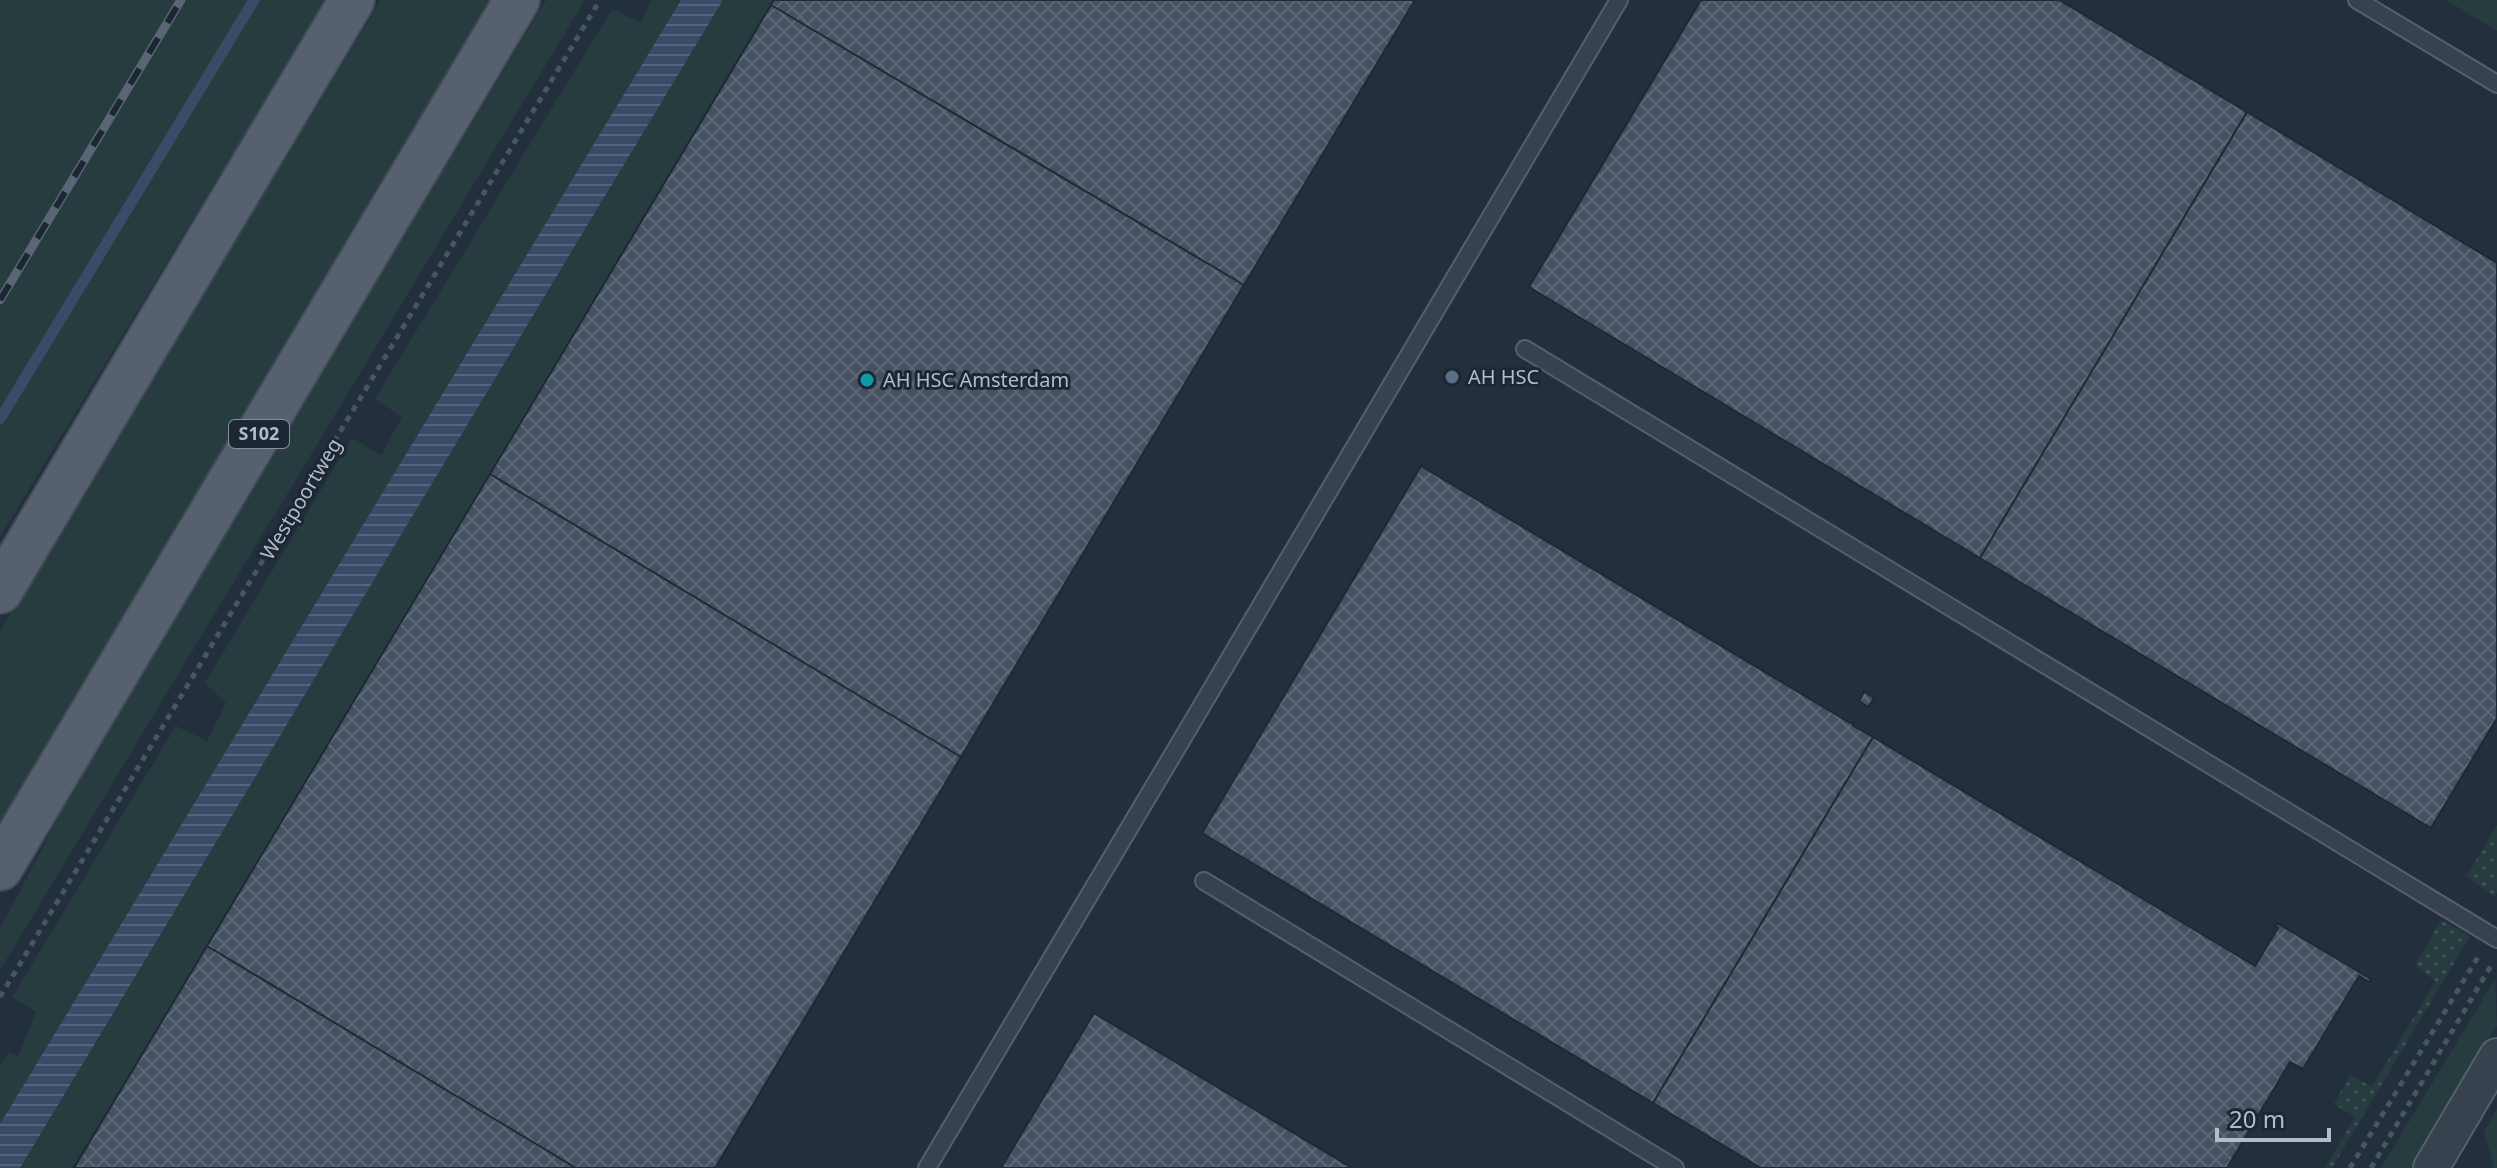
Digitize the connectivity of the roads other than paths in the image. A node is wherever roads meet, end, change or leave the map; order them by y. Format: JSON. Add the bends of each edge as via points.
{"nodes":[{"id":1,"x":352,"y":0,"type":"edge"},
{"id":2,"x":517,"y":0,"type":"edge"},
{"id":3,"x":1619,"y":0,"type":"edge"},
{"id":4,"x":2357,"y":0,"type":"edge"},
{"id":5,"x":2497,"y":84,"type":"edge"},
{"id":6,"x":1525,"y":349,"type":"dead end"},
{"id":7,"x":0,"y":591,"type":"edge"},
{"id":8,"x":0,"y":868,"type":"edge"},
{"id":9,"x":1204,"y":881,"type":"dead end"},
{"id":10,"x":2494,"y":937,"type":"edge"},
{"id":11,"x":2497,"y":1056,"type":"edge"},
{"id":12,"x":2438,"y":1166,"type":"edge"},
{"id":13,"x":927,"y":1168,"type":"edge"},
{"id":14,"x":1675,"y":1168,"type":"edge"}],
"edges":[{"from":1,"to":7,"type":"main road"},
{"from":2,"to":8,"type":"main road","number":"S102"},
{"from":3,"to":13,"type":"lane"},
{"from":4,"to":5,"type":"lane"},
{"from":6,"to":10,"type":"lane"},
{"from":9,"to":14,"type":"lane"},
{"from":11,"to":12,"type":"street"}]}
